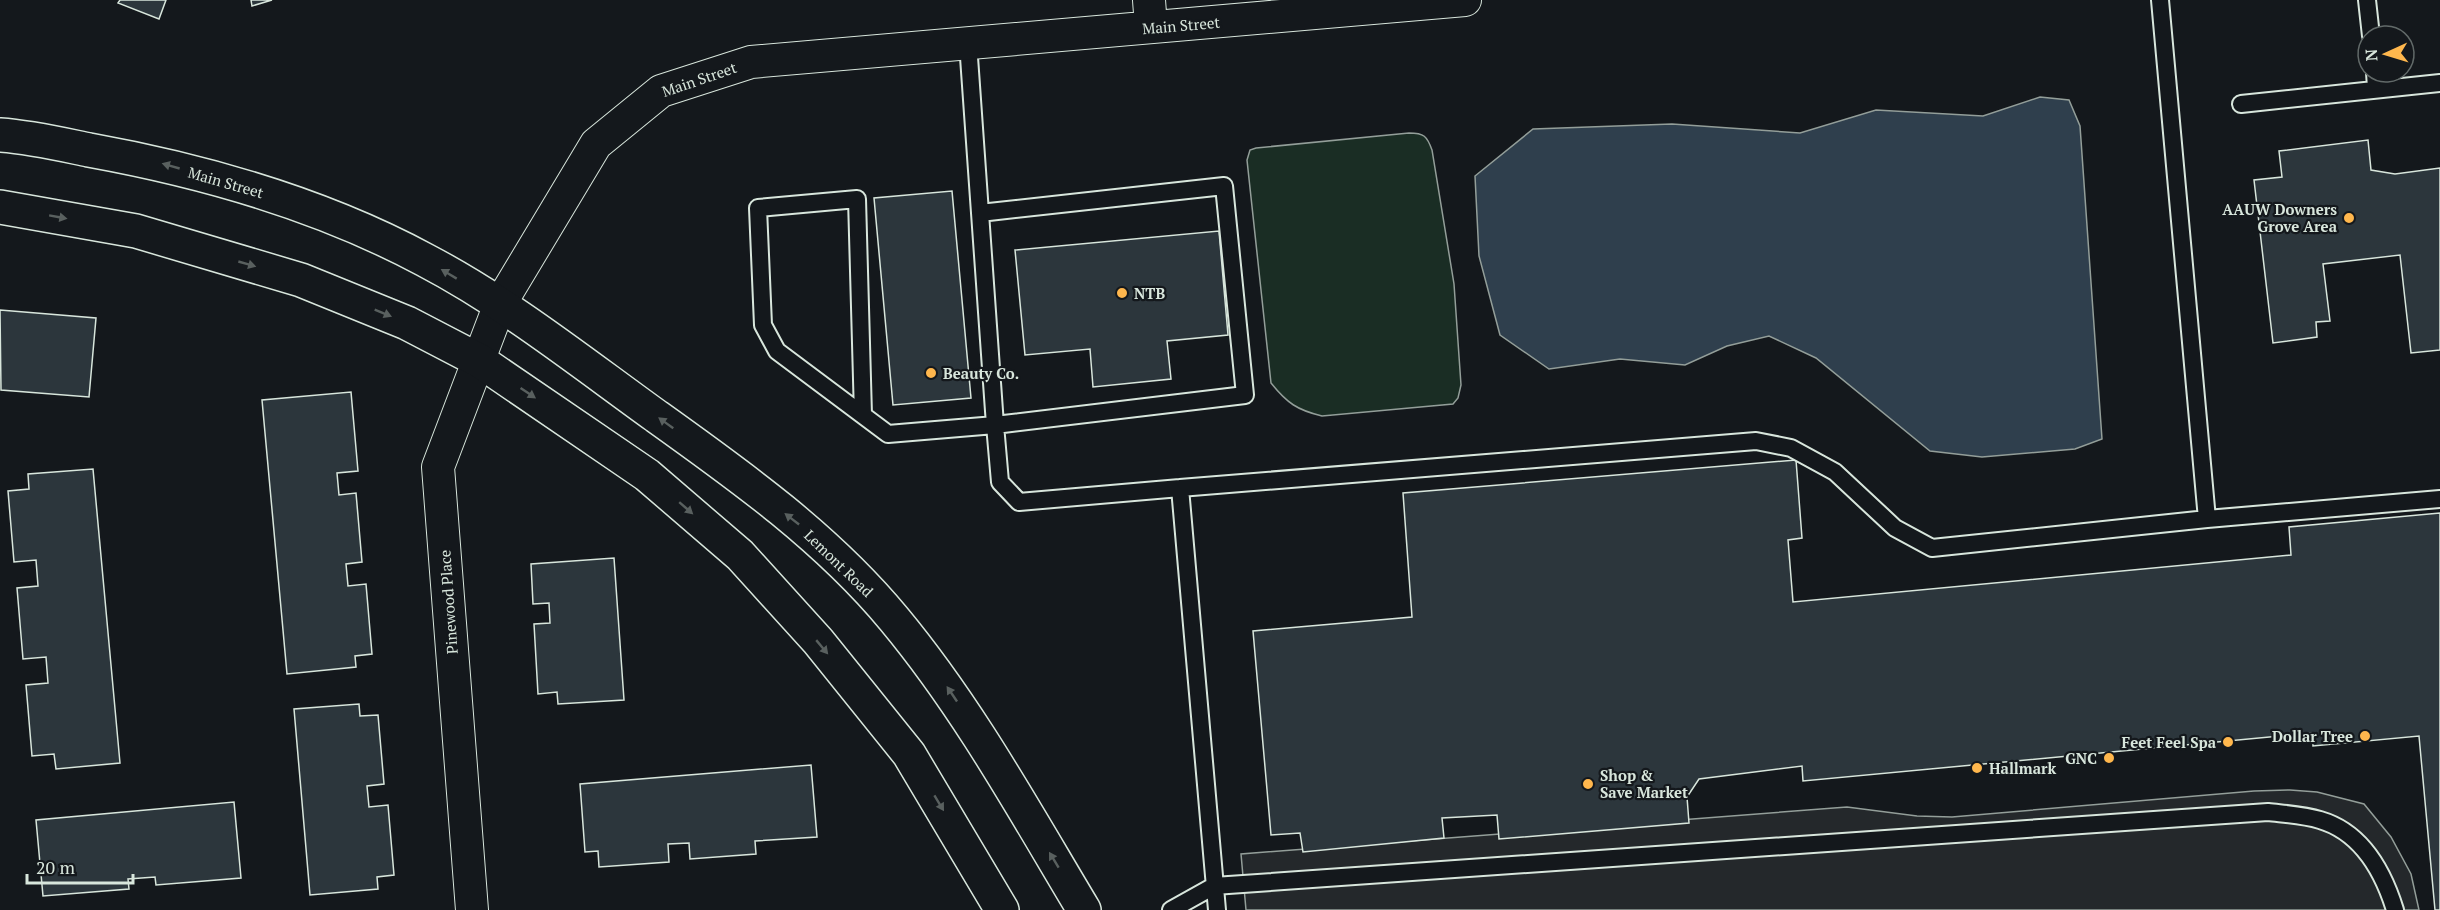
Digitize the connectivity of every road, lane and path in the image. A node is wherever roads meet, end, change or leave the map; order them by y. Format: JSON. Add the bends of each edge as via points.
{"nodes":[{"id":1,"x":1464,"y":0,"type":"edge"},
{"id":2,"x":2160,"y":0,"type":"edge"},
{"id":3,"x":2367,"y":0,"type":"edge"},
{"id":4,"x":1150,"y":14,"type":"edge"},
{"id":5,"x":2370,"y":24,"type":"edge"},
{"id":6,"x":968,"y":43,"type":"junction"},
{"id":7,"x":2440,"y":83,"type":"edge"},
{"id":8,"x":2375,"y":84,"type":"edge"},
{"id":9,"x":2376,"y":89,"type":"junction"},
{"id":10,"x":2241,"y":104,"type":"dead end"},
{"id":11,"x":0,"y":135,"type":"edge"},
{"id":12,"x":0,"y":207,"type":"edge"},
{"id":13,"x":980,"y":213,"type":"junction"},
{"id":14,"x":500,"y":304,"type":"junction"},
{"id":15,"x":480,"y":361,"type":"junction"},
{"id":16,"x":863,"y":415,"type":"junction"},
{"id":17,"x":995,"y":425,"type":"junction"},
{"id":18,"x":1180,"y":488,"type":"junction"},
{"id":19,"x":2440,"y":499,"type":"edge"},
{"id":20,"x":2207,"y":519,"type":"junction"},
{"id":21,"x":1214,"y":886,"type":"junction"},
{"id":22,"x":472,"y":910,"type":"edge"},
{"id":23,"x":1002,"y":910,"type":"edge"},
{"id":24,"x":1084,"y":910,"type":"edge"},
{"id":25,"x":1171,"y":910,"type":"edge"},
{"id":26,"x":1217,"y":910,"type":"edge"},
{"id":27,"x":2394,"y":910,"type":"edge"}],
"edges":[{"from":1,"to":4,"type":"street","name":"Main Street"},
{"from":2,"to":20,"type":"lane"},
{"from":3,"to":5,"type":"lane"},
{"from":4,"to":6,"type":"street","name":"Main Street"},
{"from":6,"to":13,"type":"lane"},
{"from":6,"to":14,"type":"street","name":"Main Street","via":[[751,62],[661,91],[596,144]]},
{"from":7,"to":9,"type":"lane"},
{"from":8,"to":9,"type":"lane"},
{"from":9,"to":10,"type":"lane"},
{"from":14,"to":11,"type":"main road","name":"Main Street","one_way":true,"via":[[426,260],[322,211],[157,162]]},
{"from":12,"to":15,"type":"main road","one_way":true,"via":[[136,231],[301,280],[407,323]]},
{"from":13,"to":17,"type":"lane"},
{"from":13,"to":17,"type":"lane","via":[[1224,186],[1245,395]]},
{"from":14,"to":15,"type":"street","name":"Pinewood Place"},
{"from":24,"to":14,"type":"main road","name":"Lemont Road","one_way":true,"via":[[951,691],[892,616],[819,541],[714,457]]},
{"from":15,"to":22,"type":"street","name":"Pinewood Place","via":[[438,467]]},
{"from":15,"to":23,"type":"main road","one_way":true,"via":[[647,475],[740,555],[818,641],[909,754]]},
{"from":16,"to":16,"type":"lane","via":[[777,351],[763,326],[758,208],[857,199]]},
{"from":16,"to":17,"type":"lane","via":[[888,434]]},
{"from":17,"to":18,"type":"lane","via":[[1000,482],[1019,502]]},
{"from":18,"to":20,"type":"lane","via":[[1756,441],[1791,448],[1835,472],[1895,528],[1932,548]]},
{"from":18,"to":21,"type":"lane"},
{"from":19,"to":20,"type":"lane"},
{"from":21,"to":25,"type":"lane"},
{"from":21,"to":26,"type":"lane"},
{"from":21,"to":27,"type":"lane","via":[[2268,812],[2319,819],[2346,830],[2370,855]]}]}
